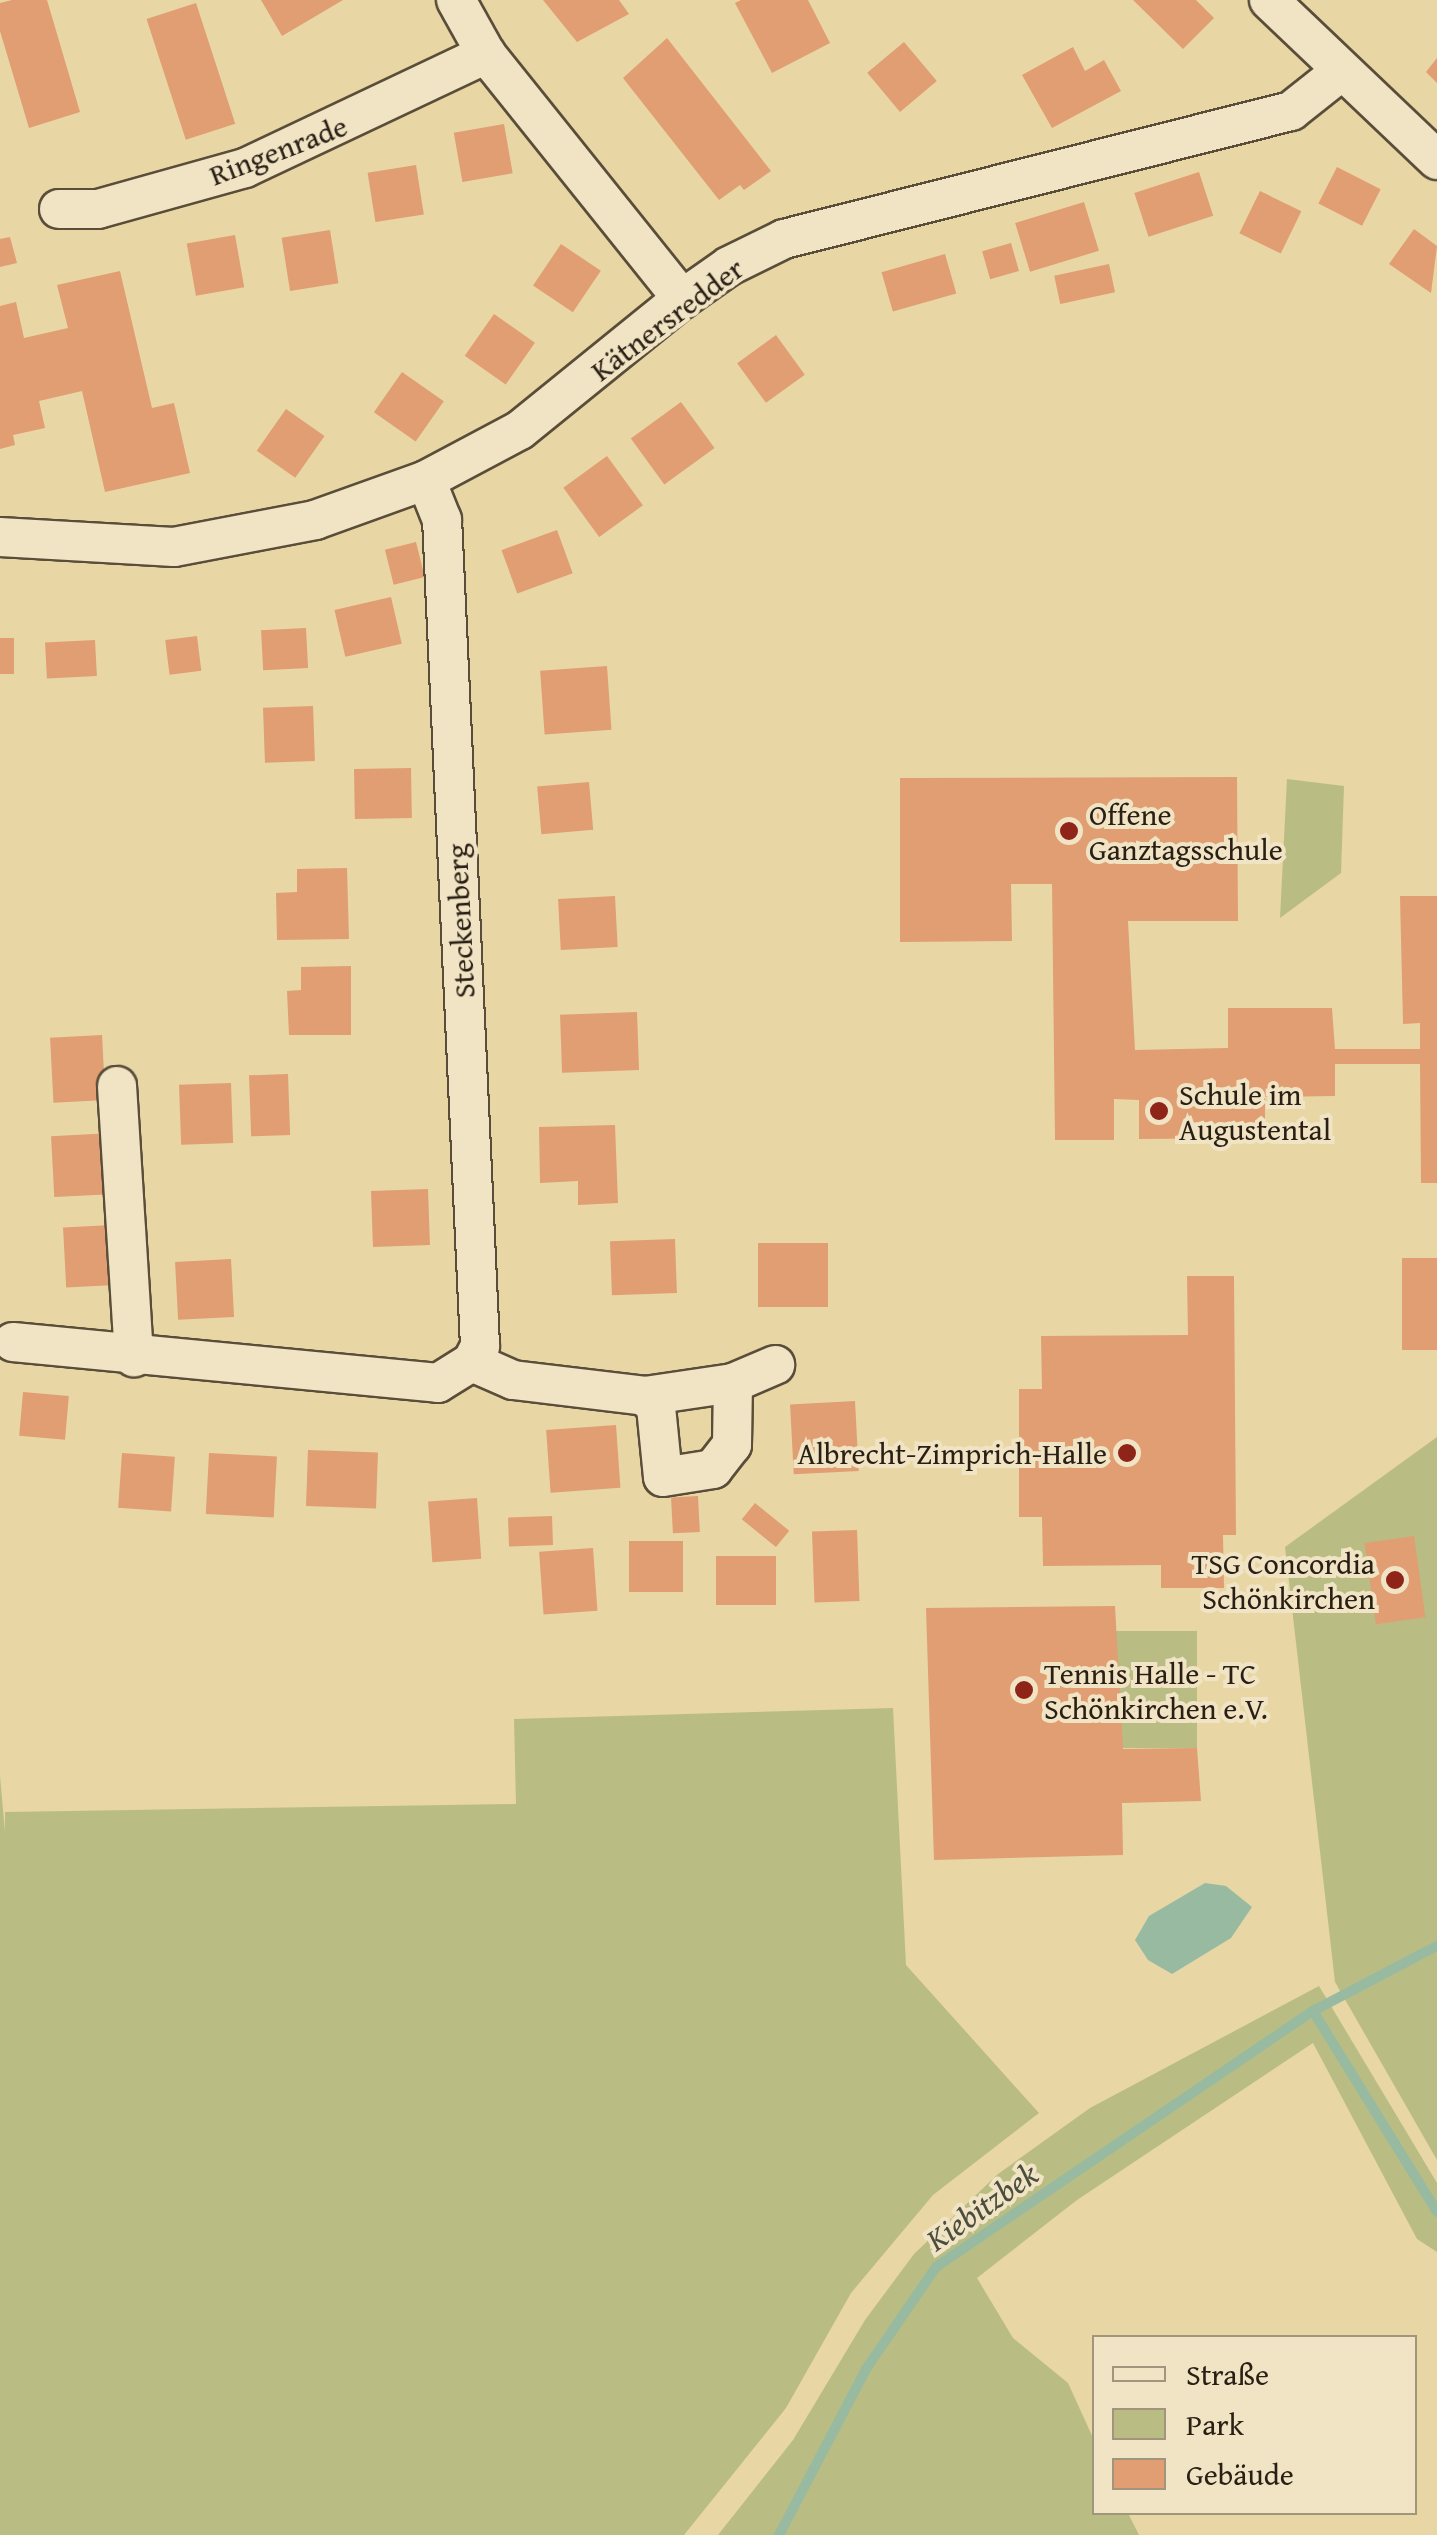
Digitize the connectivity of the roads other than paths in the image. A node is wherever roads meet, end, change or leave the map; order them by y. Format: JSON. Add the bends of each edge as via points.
{"nodes":[{"id":1,"x":456,"y":0,"type":"edge"},
{"id":2,"x":1272,"y":2,"type":"edge"},
{"id":3,"x":486,"y":54,"type":"junction"},
{"id":4,"x":1339,"y":73,"type":"junction"},
{"id":5,"x":1437,"y":160,"type":"edge"},
{"id":6,"x":58,"y":209,"type":"dead end"},
{"id":7,"x":682,"y":299,"type":"junction"},
{"id":8,"x":426,"y":480,"type":"junction"},
{"id":9,"x":0,"y":538,"type":"edge"},
{"id":10,"x":117,"y":1086,"type":"dead end"},
{"id":11,"x":13,"y":1342,"type":"dead end"},
{"id":12,"x":134,"y":1356,"type":"junction"},
{"id":13,"x":472,"y":1362,"type":"junction"},
{"id":14,"x":774,"y":1365,"type":"dead end"},
{"id":15,"x":733,"y":1383,"type":"junction"},
{"id":16,"x":646,"y":1396,"type":"junction"}],
"edges":[{"from":1,"to":3,"type":"street"},
{"from":2,"to":4,"type":"street"},
{"from":3,"to":6,"type":"street","name":"Ringenrade","via":[[245,168],[98,209]]},
{"from":3,"to":7,"type":"street"},
{"from":4,"to":5,"type":"street"},
{"from":4,"to":7,"type":"street","name":"Kätnersredder","via":[[1291,111],[784,239]]},
{"from":7,"to":8,"type":"street","name":"Kätnersredder","via":[[568,396]]},
{"from":8,"to":9,"type":"street","name":"Kätnersredder","via":[[315,520],[174,547]]},
{"from":8,"to":13,"type":"street","name":"Steckenberg","via":[[442,520],[480,1346]]},
{"from":10,"to":12,"type":"street"},
{"from":11,"to":12,"type":"street"},
{"from":12,"to":13,"type":"street","via":[[438,1383]]},
{"from":13,"to":16,"type":"street","via":[[513,1380]]},
{"from":14,"to":15,"type":"street"},
{"from":15,"to":16,"type":"street"},
{"from":15,"to":16,"type":"street","via":[[732,1444],[713,1470],[663,1477],[656,1407]]}]}
